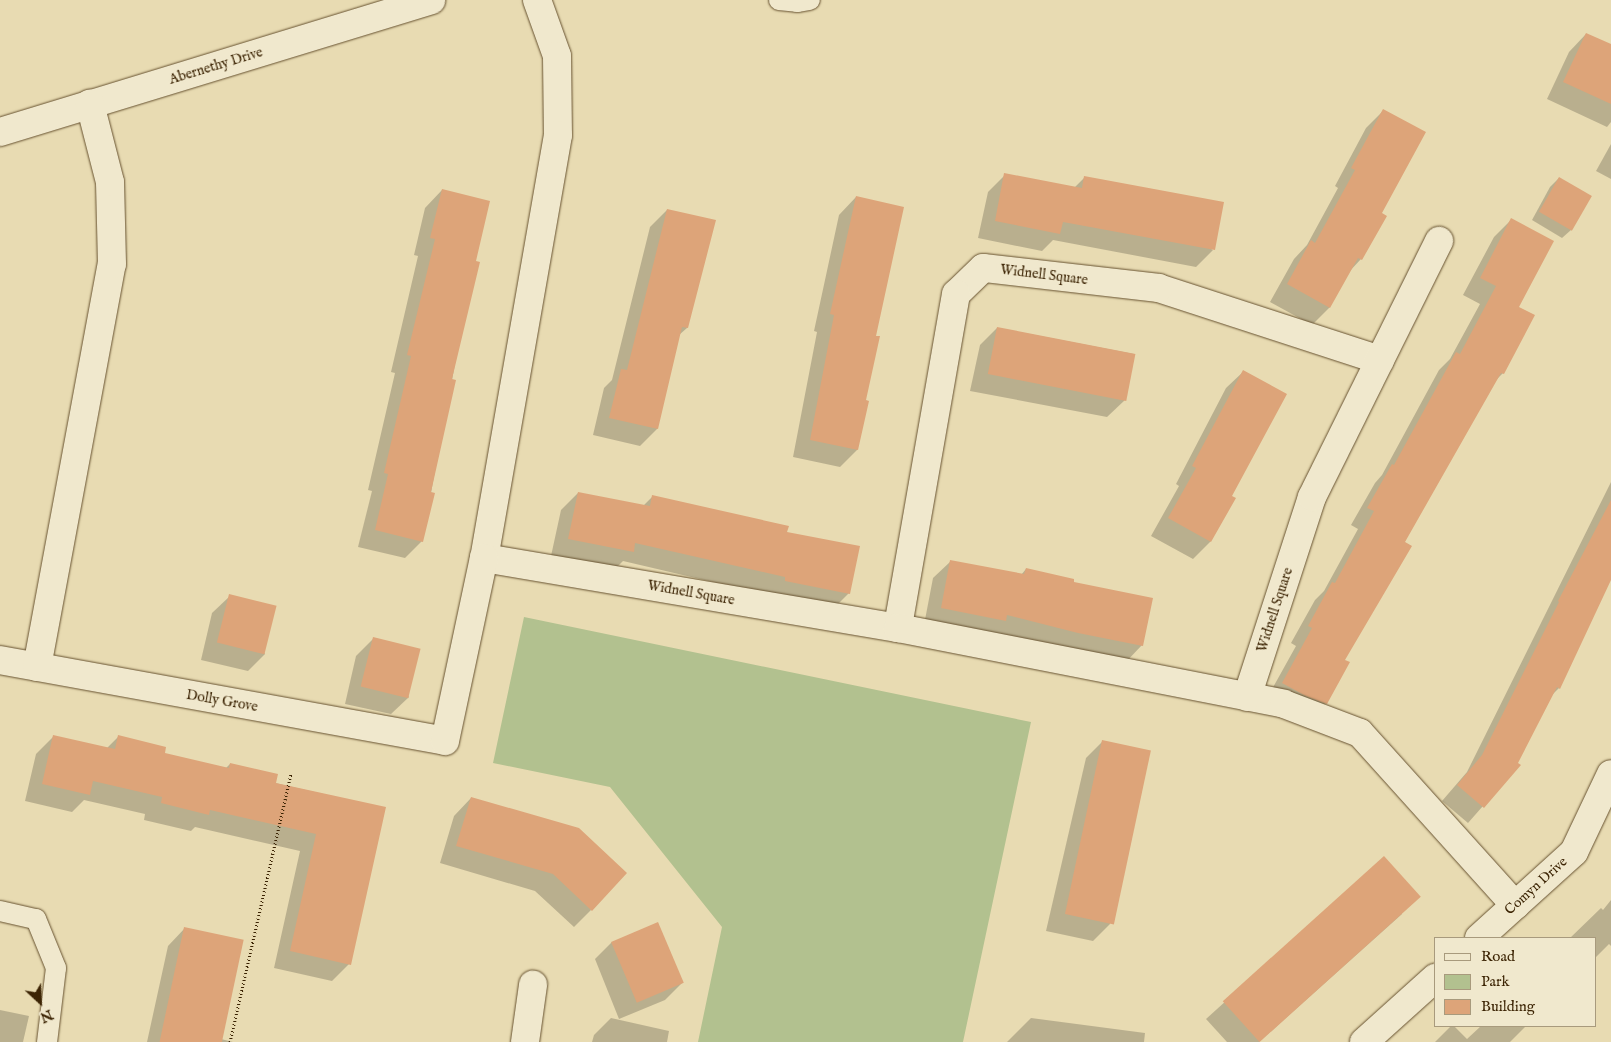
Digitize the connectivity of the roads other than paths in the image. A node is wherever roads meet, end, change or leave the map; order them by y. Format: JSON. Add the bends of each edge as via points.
{"nodes":[{"id":1,"x":431,"y":0,"type":"edge"},
{"id":2,"x":537,"y":0,"type":"edge"},
{"id":3,"x":779,"y":0,"type":"edge"},
{"id":4,"x":810,"y":0,"type":"edge"},
{"id":5,"x":90,"y":104,"type":"junction"},
{"id":6,"x":0,"y":132,"type":"edge"},
{"id":7,"x":1439,"y":241,"type":"dead end"},
{"id":8,"x":1380,"y":360,"type":"junction"},
{"id":9,"x":484,"y":558,"type":"junction"},
{"id":10,"x":898,"y":628,"type":"junction"},
{"id":11,"x":0,"y":660,"type":"edge"},
{"id":12,"x":37,"y":667,"type":"junction"},
{"id":13,"x":1247,"y":697,"type":"junction"},
{"id":14,"x":1611,"y":774,"type":"edge"},
{"id":15,"x":1515,"y":905,"type":"junction"},
{"id":16,"x":0,"y":911,"type":"edge"},
{"id":17,"x":1480,"y":937,"type":"edge"},
{"id":18,"x":1434,"y":979,"type":"edge"},
{"id":19,"x":533,"y":985,"type":"dead end"},
{"id":20,"x":47,"y":1042,"type":"edge"},
{"id":21,"x":525,"y":1042,"type":"edge"},
{"id":22,"x":1364,"y":1042,"type":"edge"}],
"edges":[{"from":1,"to":5,"type":"street","name":"Abernethy Drive"},
{"from":2,"to":9,"type":"street","via":[[557,56],[558,135]]},
{"from":3,"to":4,"type":"lane"},
{"from":5,"to":6,"type":"street","name":"Abernethy Drive"},
{"from":5,"to":12,"type":"street","via":[[110,182],[112,264]]},
{"from":7,"to":8,"type":"street","name":"Widnell Square"},
{"from":8,"to":10,"type":"street","name":"Widnell Square","via":[[1159,288],[983,268],[956,294]]},
{"from":8,"to":13,"type":"street","name":"Widnell Square","via":[[1312,497]]},
{"from":9,"to":10,"type":"street","name":"Widnell Square"},
{"from":9,"to":12,"type":"street","name":"Dolly Grove","via":[[445,742]]},
{"from":10,"to":13,"type":"street","name":"Widnell Square"},
{"from":11,"to":12,"type":"street","name":"Dolly Grove"},
{"from":13,"to":15,"type":"street","name":"Widnell Square","via":[[1284,704],[1360,733]]},
{"from":14,"to":15,"type":"street","name":"Comyn Drive","via":[[1574,852]]},
{"from":15,"to":17,"type":"street","name":"Comyn Drive"},
{"from":16,"to":20,"type":"lane","via":[[36,919],[56,968]]},
{"from":18,"to":22,"type":"street"},
{"from":19,"to":21,"type":"street"}]}
